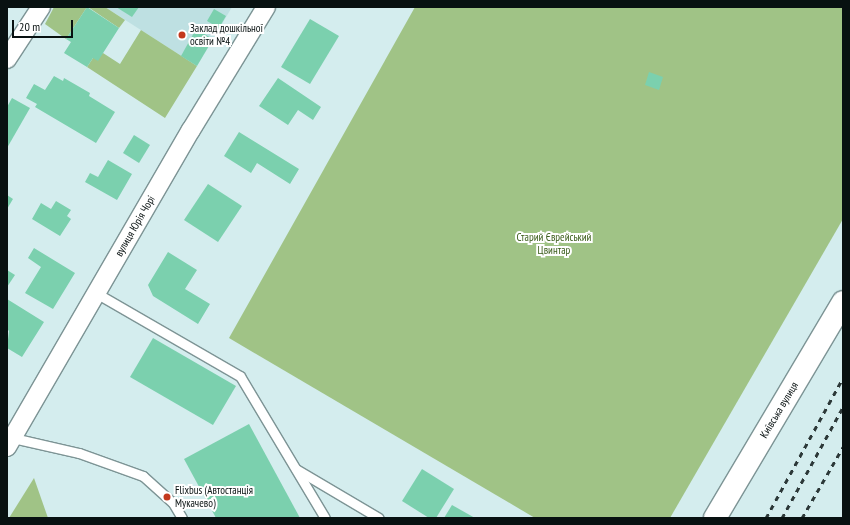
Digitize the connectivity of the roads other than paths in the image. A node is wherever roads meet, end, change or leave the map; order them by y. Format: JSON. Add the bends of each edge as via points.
{"nodes":[{"id":1,"x":41,"y":7,"type":"edge"},
{"id":2,"x":266,"y":7,"type":"edge"},
{"id":3,"x":7,"y":59,"type":"edge"},
{"id":4,"x":96,"y":293,"type":"junction"},
{"id":5,"x":843,"y":302,"type":"edge"},
{"id":6,"x":10,"y":442,"type":"edge"},
{"id":7,"x":295,"y":468,"type":"junction"},
{"id":8,"x":182,"y":518,"type":"edge"},
{"id":9,"x":325,"y":518,"type":"edge"},
{"id":10,"x":379,"y":518,"type":"edge"},
{"id":11,"x":715,"y":518,"type":"edge"}],
"edges":[{"from":1,"to":3,"type":"street"},
{"from":2,"to":4,"type":"street","name":"вулиця Юрія Чорі"},
{"from":4,"to":6,"type":"street","name":"вулиця Юрія Чорі"},
{"from":4,"to":7,"type":"lane","via":[[240,376]]},
{"from":5,"to":11,"type":"street","name":"Київська вулиця"},
{"from":6,"to":8,"type":"lane","via":[[79,453],[143,476],[173,502]]},
{"from":7,"to":9,"type":"lane"},
{"from":7,"to":10,"type":"lane"}]}
